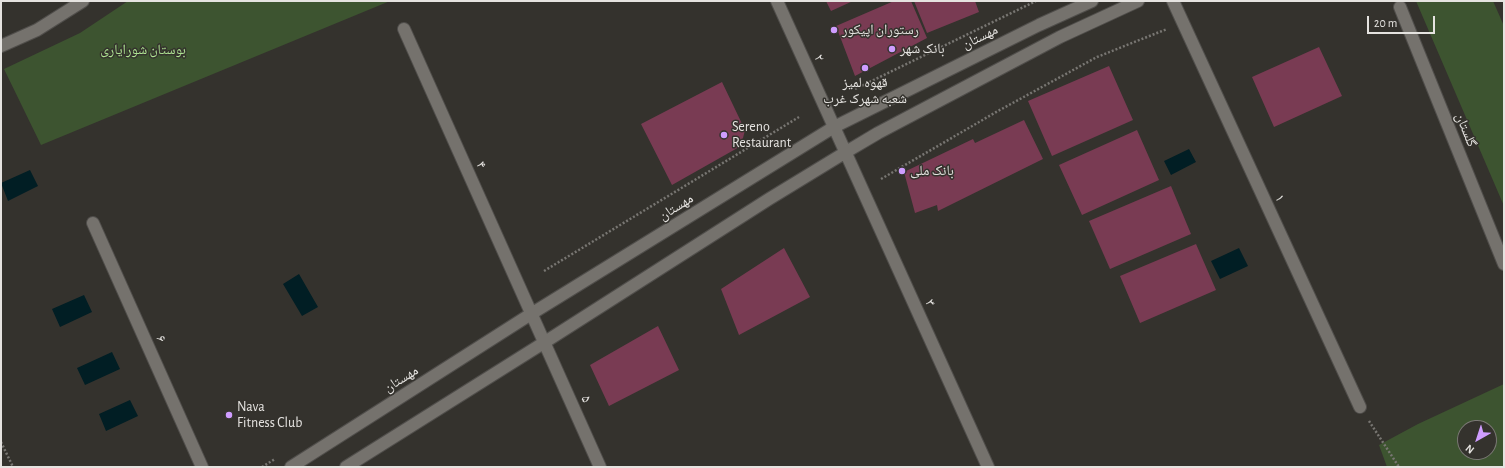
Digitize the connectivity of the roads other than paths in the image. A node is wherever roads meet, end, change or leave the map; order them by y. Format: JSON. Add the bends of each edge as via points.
{"nodes":[{"id":1,"x":83,"y":1,"type":"edge"},
{"id":2,"x":777,"y":1,"type":"edge"},
{"id":3,"x":1092,"y":1,"type":"edge"},
{"id":4,"x":1138,"y":1,"type":"edge"},
{"id":5,"x":1173,"y":1,"type":"edge"},
{"id":6,"x":1400,"y":7,"type":"dead end"},
{"id":7,"x":1039,"y":25,"type":"junction"},
{"id":8,"x":404,"y":29,"type":"dead end"},
{"id":9,"x":1048,"y":44,"type":"junction"},
{"id":10,"x":1,"y":46,"type":"edge"},
{"id":11,"x":834,"y":127,"type":"junction"},
{"id":12,"x":846,"y":152,"type":"junction"},
{"id":13,"x":93,"y":223,"type":"dead end"},
{"id":14,"x":1504,"y":264,"type":"edge"},
{"id":15,"x":531,"y":314,"type":"junction"},
{"id":16,"x":545,"y":342,"type":"junction"},
{"id":17,"x":1360,"y":407,"type":"road end"},
{"id":18,"x":202,"y":467,"type":"edge"},
{"id":19,"x":290,"y":467,"type":"edge"},
{"id":20,"x":346,"y":467,"type":"edge"},
{"id":21,"x":600,"y":467,"type":"edge"},
{"id":22,"x":988,"y":467,"type":"edge"}],
"edges":[{"from":1,"to":10,"type":"street","via":[[37,30]]},
{"from":2,"to":11,"type":"street","name":"۲"},
{"from":3,"to":7,"type":"street","name":"مهستان"},
{"from":4,"to":9,"type":"street"},
{"from":5,"to":17,"type":"street","name":"۱"},
{"from":6,"to":14,"type":"street","name":"گلستان"},
{"from":7,"to":9,"type":"street"},
{"from":7,"to":11,"type":"street","name":"مهستان"},
{"from":8,"to":15,"type":"street","name":"۴"},
{"from":9,"to":12,"type":"street"},
{"from":11,"to":12,"type":"street","name":"۲"},
{"from":11,"to":15,"type":"street","name":"مهستان"},
{"from":12,"to":16,"type":"street"},
{"from":12,"to":22,"type":"street","name":"۳"},
{"from":13,"to":18,"type":"street","name":"۶"},
{"from":15,"to":16,"type":"street","name":"۴"},
{"from":15,"to":19,"type":"street","name":"مهستان"},
{"from":16,"to":20,"type":"street"},
{"from":16,"to":21,"type":"street","name":"۵"}]}
